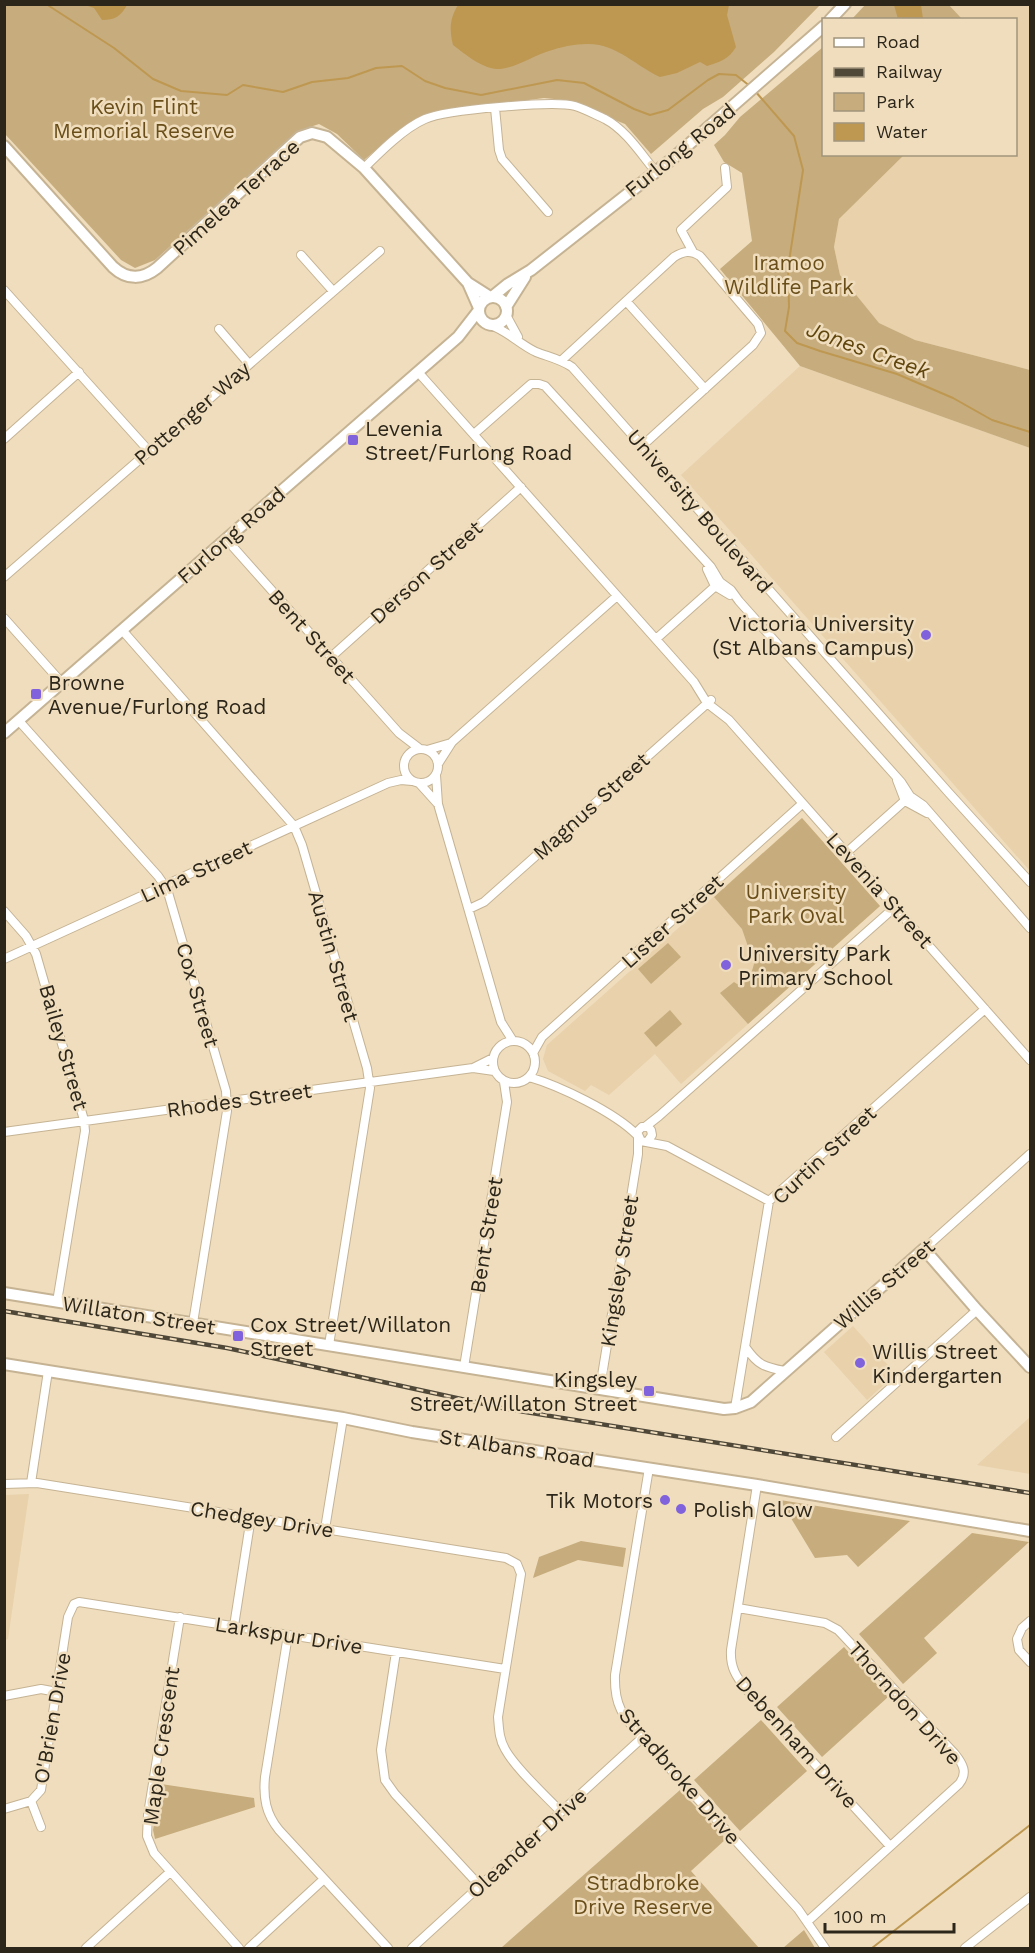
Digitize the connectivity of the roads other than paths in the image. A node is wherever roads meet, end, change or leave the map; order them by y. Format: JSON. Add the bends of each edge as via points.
{"nodes":[{"id":1,"x":845,"y":4,"type":"edge"},
{"id":2,"x":832,"y":18,"type":"edge"},
{"id":3,"x":822,"y":28,"type":"edge"},
{"id":4,"x":495,"y":108,"type":"junction"},
{"id":5,"x":4,"y":146,"type":"edge"},
{"id":6,"x":364,"y":168,"type":"junction"},
{"id":7,"x":725,"y":168,"type":"dead end"},
{"id":8,"x":656,"y":172,"type":"junction"},
{"id":9,"x":548,"y":212,"type":"dead end"},
{"id":10,"x":380,"y":250,"type":"dead end"},
{"id":11,"x":693,"y":252,"type":"junction"},
{"id":12,"x":301,"y":255,"type":"dead end"},
{"id":13,"x":531,"y":270,"type":"junction"},
{"id":14,"x":468,"y":283,"type":"junction"},
{"id":15,"x":4,"y":290,"type":"edge"},
{"id":16,"x":333,"y":291,"type":"junction"},
{"id":17,"x":491,"y":297,"type":"junction"},
{"id":18,"x":626,"y":301,"type":"junction"},
{"id":19,"x":479,"y":309,"type":"junction"},
{"id":20,"x":506,"y":311,"type":"junction"},
{"id":21,"x":489,"y":324,"type":"junction"},
{"id":22,"x":219,"y":329,"type":"dead end"},
{"id":23,"x":458,"y":337,"type":"junction"},
{"id":24,"x":524,"y":345,"type":"junction"},
{"id":25,"x":562,"y":360,"type":"junction"},
{"id":26,"x":249,"y":364,"type":"junction"},
{"id":27,"x":79,"y":372,"type":"junction"},
{"id":28,"x":418,"y":372,"type":"junction"},
{"id":29,"x":705,"y":389,"type":"junction"},
{"id":30,"x":474,"y":434,"type":"junction"},
{"id":31,"x":4,"y":439,"type":"edge"},
{"id":32,"x":643,"y":445,"type":"junction"},
{"id":33,"x":149,"y":451,"type":"junction"},
{"id":34,"x":521,"y":487,"type":"junction"},
{"id":35,"x":226,"y":539,"type":"junction"},
{"id":36,"x":4,"y":577,"type":"edge"},
{"id":37,"x":717,"y":584,"type":"junction"},
{"id":38,"x":617,"y":596,"type":"junction"},
{"id":39,"x":4,"y":618,"type":"edge"},
{"id":40,"x":122,"y":630,"type":"junction"},
{"id":41,"x":656,"y":639,"type":"junction"},
{"id":42,"x":331,"y":657,"type":"junction"},
{"id":43,"x":62,"y":682,"type":"junction"},
{"id":44,"x":709,"y":701,"type":"junction"},
{"id":45,"x":19,"y":721,"type":"junction"},
{"id":46,"x":4,"y":733,"type":"edge"},
{"id":47,"x":399,"y":733,"type":"junction"},
{"id":48,"x":452,"y":742,"type":"junction"},
{"id":49,"x":423,"y":749,"type":"junction"},
{"id":50,"x":406,"y":760,"type":"junction"},
{"id":51,"x":438,"y":764,"type":"junction"},
{"id":52,"x":436,"y":775,"type":"junction"},
{"id":53,"x":416,"y":782,"type":"junction"},
{"id":54,"x":388,"y":783,"type":"junction"},
{"id":55,"x":908,"y":798,"type":"junction"},
{"id":56,"x":438,"y":804,"type":"junction"},
{"id":57,"x":802,"y":804,"type":"junction"},
{"id":58,"x":294,"y":826,"type":"junction"},
{"id":59,"x":846,"y":853,"type":"junction"},
{"id":60,"x":1030,"y":882,"type":"edge"},
{"id":61,"x":164,"y":885,"type":"junction"},
{"id":62,"x":895,"y":907,"type":"junction"},
{"id":63,"x":469,"y":909,"type":"junction"},
{"id":64,"x":4,"y":911,"type":"edge"},
{"id":65,"x":1030,"y":928,"type":"edge"},
{"id":66,"x":33,"y":946,"type":"junction"},
{"id":67,"x":4,"y":959,"type":"edge"},
{"id":68,"x":985,"y":1009,"type":"junction"},
{"id":69,"x":501,"y":1022,"type":"junction"},
{"id":70,"x":542,"y":1037,"type":"junction"},
{"id":71,"x":513,"y":1041,"type":"junction"},
{"id":72,"x":525,"y":1044,"type":"junction"},
{"id":73,"x":500,"y":1045,"type":"junction"},
{"id":74,"x":533,"y":1053,"type":"junction"},
{"id":75,"x":493,"y":1058,"type":"junction"},
{"id":76,"x":1030,"y":1059,"type":"edge"},
{"id":77,"x":534,"y":1067,"type":"junction"},
{"id":78,"x":473,"y":1068,"type":"junction"},
{"id":79,"x":494,"y":1071,"type":"junction"},
{"id":80,"x":529,"y":1077,"type":"junction"},
{"id":81,"x":369,"y":1082,"type":"junction"},
{"id":82,"x":504,"y":1082,"type":"junction"},
{"id":83,"x":551,"y":1083,"type":"junction"},
{"id":84,"x":516,"y":1084,"type":"junction"},
{"id":85,"x":227,"y":1102,"type":"junction"},
{"id":86,"x":507,"y":1102,"type":"junction"},
{"id":87,"x":84,"y":1120,"type":"junction"},
{"id":88,"x":623,"y":1123,"type":"junction"},
{"id":89,"x":4,"y":1132,"type":"edge"},
{"id":90,"x":647,"y":1134,"type":"junction"},
{"id":91,"x":638,"y":1136,"type":"junction"},
{"id":92,"x":638,"y":1154,"type":"junction"},
{"id":93,"x":1030,"y":1154,"type":"edge"},
{"id":94,"x":769,"y":1201,"type":"junction"},
{"id":95,"x":924,"y":1249,"type":"junction"},
{"id":96,"x":4,"y":1293,"type":"edge"},
{"id":97,"x":57,"y":1302,"type":"junction"},
{"id":98,"x":977,"y":1310,"type":"junction"},
{"id":99,"x":193,"y":1323,"type":"junction"},
{"id":100,"x":329,"y":1345,"type":"junction"},
{"id":101,"x":746,"y":1348,"type":"junction"},
{"id":102,"x":4,"y":1364,"type":"edge"},
{"id":103,"x":464,"y":1367,"type":"junction"},
{"id":104,"x":1030,"y":1367,"type":"edge"},
{"id":105,"x":48,"y":1371,"type":"junction"},
{"id":106,"x":785,"y":1371,"type":"junction"},
{"id":107,"x":600,"y":1388,"type":"junction"},
{"id":108,"x":735,"y":1408,"type":"junction"},
{"id":109,"x":343,"y":1418,"type":"junction"},
{"id":110,"x":836,"y":1437,"type":"dead end"},
{"id":111,"x":649,"y":1468,"type":"junction"},
{"id":112,"x":31,"y":1483,"type":"junction"},
{"id":113,"x":4,"y":1484,"type":"edge"},
{"id":114,"x":757,"y":1485,"type":"junction"},
{"id":115,"x":251,"y":1517,"type":"junction"},
{"id":116,"x":325,"y":1529,"type":"junction"},
{"id":117,"x":1030,"y":1531,"type":"edge"},
{"id":118,"x":74,"y":1605,"type":"joint"},
{"id":119,"x":738,"y":1608,"type":"junction"},
{"id":120,"x":180,"y":1617,"type":"junction"},
{"id":121,"x":1030,"y":1621,"type":"edge"},
{"id":122,"x":234,"y":1626,"type":"junction"},
{"id":123,"x":288,"y":1635,"type":"junction"},
{"id":124,"x":396,"y":1652,"type":"junction"},
{"id":125,"x":1030,"y":1662,"type":"edge"},
{"id":126,"x":505,"y":1669,"type":"junction"},
{"id":127,"x":57,"y":1692,"type":"junction"},
{"id":128,"x":4,"y":1696,"type":"edge"},
{"id":129,"x":642,"y":1738,"type":"junction"},
{"id":130,"x":32,"y":1801,"type":"junction"},
{"id":131,"x":4,"y":1809,"type":"edge"},
{"id":132,"x":561,"y":1812,"type":"junction"},
{"id":133,"x":41,"y":1827,"type":"dead end"},
{"id":134,"x":890,"y":1846,"type":"junction"},
{"id":135,"x":169,"y":1873,"type":"junction"},
{"id":136,"x":324,"y":1879,"type":"junction"},
{"id":137,"x":480,"y":1886,"type":"junction"},
{"id":138,"x":1030,"y":1897,"type":"edge"},
{"id":139,"x":808,"y":1921,"type":"junction"},
{"id":140,"x":975,"y":1945,"type":"edge"},
{"id":141,"x":86,"y":1948,"type":"edge"},
{"id":142,"x":239,"y":1948,"type":"edge"},
{"id":143,"x":249,"y":1948,"type":"edge"},
{"id":144,"x":388,"y":1948,"type":"edge"},
{"id":145,"x":412,"y":1948,"type":"edge"},
{"id":146,"x":825,"y":1948,"type":"edge"},
{"id":147,"x":965,"y":1948,"type":"edge"}],
"edges":[{"from":1,"to":2,"type":"main road"},
{"from":3,"to":8,"type":"main road","name":"Furlong Road"},
{"from":4,"to":6,"type":"street","via":[[426,118]]},
{"from":4,"to":8,"type":"street","via":[[575,106],[615,126]]},
{"from":4,"to":9,"type":"street","via":[[502,159]]},
{"from":5,"to":6,"type":"main road","name":"Pimelea Terrace","via":[[113,267],[132,278],[157,268],[300,137],[312,133],[327,137]]},
{"from":6,"to":14,"type":"main road","name":"Pimelea Terrace"},
{"from":7,"to":11,"type":"street","via":[[727,187],[681,230]]},
{"from":8,"to":13,"type":"main road","name":"Furlong Road"},
{"from":10,"to":16,"type":"street","name":"Pottenger Way"},
{"from":11,"to":18,"type":"street","via":[[674,257]]},
{"from":11,"to":29,"type":"street","via":[[758,324],[761,333]]},
{"from":12,"to":16,"type":"street"},
{"from":13,"to":17,"type":"main road","name":"Furlong Road"},
{"from":13,"to":20,"type":"main road","name":"Furlong Road"},
{"from":14,"to":17,"type":"main road","name":"Pimelea Terrace"},
{"from":14,"to":19,"type":"main road","name":"Pimelea Terrace"},
{"from":15,"to":27,"type":"street"},
{"from":16,"to":26,"type":"street","name":"Pottenger Way"},
{"from":17,"to":19,"type":"main road"},
{"from":17,"to":20,"type":"main road","via":[[501,300]]},
{"from":18,"to":25,"type":"street"},
{"from":18,"to":29,"type":"street"},
{"from":19,"to":21,"type":"main road","via":[[482,320]]},
{"from":19,"to":23,"type":"main road","name":"Furlong Road"},
{"from":20,"to":21,"type":"main road","via":[[498,324]]},
{"from":20,"to":24,"type":"street","via":[[514,333]]},
{"from":21,"to":23,"type":"main road","name":"Furlong Road"},
{"from":21,"to":24,"type":"street","name":"University Boulevard","via":[[505,330]]},
{"from":22,"to":26,"type":"street"},
{"from":23,"to":28,"type":"main road","name":"Furlong Road"},
{"from":24,"to":25,"type":"street","name":"University Boulevard"},
{"from":25,"to":32,"type":"street","name":"University Boulevard"},
{"from":26,"to":33,"type":"street","name":"Pottenger Way"},
{"from":27,"to":31,"type":"street"},
{"from":27,"to":33,"type":"street"},
{"from":28,"to":30,"type":"street","name":"Levenia Street"},
{"from":28,"to":35,"type":"main road","name":"Furlong Road"},
{"from":29,"to":32,"type":"street"},
{"from":30,"to":34,"type":"street","name":"Levenia Street"},
{"from":30,"to":37,"type":"street","via":[[531,384],[545,386],[711,567]]},
{"from":32,"to":60,"type":"street","name":"University Boulevard"},
{"from":33,"to":36,"type":"street","name":"Pottenger Way"},
{"from":34,"to":38,"type":"street","name":"Levenia Street"},
{"from":34,"to":42,"type":"street","name":"Derson Street"},
{"from":35,"to":40,"type":"main road","name":"Furlong Road"},
{"from":35,"to":42,"type":"street","name":"Bent Street"},
{"from":37,"to":41,"type":"street"},
{"from":37,"to":55,"type":"street","via":[[731,590],[905,786]]},
{"from":38,"to":41,"type":"street","name":"Levenia Street"},
{"from":38,"to":48,"type":"street"},
{"from":39,"to":43,"type":"street"},
{"from":40,"to":43,"type":"main road","name":"Furlong Road"},
{"from":40,"to":58,"type":"street","name":"Austin Street"},
{"from":41,"to":44,"type":"street","name":"Levenia Street","via":[[703,688]]},
{"from":42,"to":47,"type":"street","name":"Bent Street"},
{"from":43,"to":45,"type":"main road","name":"Furlong Road"},
{"from":44,"to":57,"type":"street","name":"Levenia Street","via":[[724,711]]},
{"from":44,"to":63,"type":"street","name":"Magnus Street","via":[[484,902]]},
{"from":45,"to":46,"type":"main road","name":"Furlong Road"},
{"from":45,"to":61,"type":"street","name":"Cox Street"},
{"from":47,"to":49,"type":"street","name":"Bent Street"},
{"from":47,"to":50,"type":"street","name":"Bent Street"},
{"from":48,"to":49,"type":"street"},
{"from":48,"to":51,"type":"street"},
{"from":49,"to":50,"type":"street"},
{"from":49,"to":51,"type":"street","via":[[435,755]]},
{"from":50,"to":53,"type":"street","via":[[406,774]]},
{"from":50,"to":54,"type":"street","name":"Lima Street"},
{"from":51,"to":52,"type":"street"},
{"from":52,"to":53,"type":"street","via":[[429,782]]},
{"from":52,"to":56,"type":"street"},
{"from":53,"to":54,"type":"street","name":"Lima Street"},
{"from":53,"to":56,"type":"street"},
{"from":54,"to":58,"type":"street","name":"Lima Street"},
{"from":55,"to":59,"type":"street"},
{"from":55,"to":65,"type":"street","via":[[923,805]]},
{"from":56,"to":63,"type":"street"},
{"from":57,"to":59,"type":"street","name":"Levenia Street"},
{"from":57,"to":70,"type":"street","name":"Lister Street"},
{"from":58,"to":61,"type":"street","name":"Lima Street"},
{"from":58,"to":81,"type":"street","name":"Austin Street"},
{"from":59,"to":62,"type":"street","name":"Levenia Street"},
{"from":61,"to":66,"type":"street","name":"Lima Street"},
{"from":61,"to":85,"type":"street","name":"Cox Street"},
{"from":62,"to":68,"type":"street","name":"Levenia Street"},
{"from":62,"to":90,"type":"street","name":"Kingsley Street","via":[[659,1116]]},
{"from":63,"to":69,"type":"street"},
{"from":64,"to":66,"type":"street","name":"Bailey Street"},
{"from":66,"to":67,"type":"street","name":"Lima Street"},
{"from":66,"to":87,"type":"street","name":"Bailey Street"},
{"from":68,"to":76,"type":"street","name":"Levenia Street"},
{"from":68,"to":94,"type":"street","name":"Curtin Street"},
{"from":69,"to":71,"type":"street"},
{"from":69,"to":73,"type":"street"},
{"from":70,"to":72,"type":"street","name":"Lister Street"},
{"from":70,"to":74,"type":"street","name":"Lister Street"},
{"from":71,"to":72,"type":"street"},
{"from":71,"to":73,"type":"street"},
{"from":72,"to":74,"type":"street"},
{"from":73,"to":75,"type":"street"},
{"from":74,"to":77,"type":"street"},
{"from":75,"to":78,"type":"street","name":"Rhodes Street"},
{"from":75,"to":79,"type":"street"},
{"from":77,"to":80,"type":"street"},
{"from":77,"to":83,"type":"street"},
{"from":78,"to":79,"type":"street","name":"Rhodes Street"},
{"from":78,"to":81,"type":"street","name":"Rhodes Street"},
{"from":79,"to":82,"type":"street"},
{"from":80,"to":83,"type":"street"},
{"from":80,"to":84,"type":"street"},
{"from":81,"to":85,"type":"street","name":"Rhodes Street"},
{"from":81,"to":100,"type":"street","name":"Austin Street"},
{"from":82,"to":84,"type":"street"},
{"from":82,"to":86,"type":"street","name":"Bent Street"},
{"from":83,"to":88,"type":"street"},
{"from":84,"to":86,"type":"street","name":"Bent Street"},
{"from":85,"to":87,"type":"street","name":"Rhodes Street"},
{"from":85,"to":99,"type":"street","name":"Cox Street"},
{"from":86,"to":103,"type":"street","name":"Bent Street"},
{"from":87,"to":89,"type":"street","name":"Rhodes Street"},
{"from":87,"to":97,"type":"street","name":"Bailey Street"},
{"from":88,"to":90,"type":"street"},
{"from":88,"to":91,"type":"street"},
{"from":90,"to":91,"type":"street","via":[[641,1141]]},
{"from":90,"to":92,"type":"street","name":"Kingsley Street"},
{"from":90,"to":94,"type":"street"},
{"from":91,"to":92,"type":"street","name":"Kingsley Street"},
{"from":92,"to":107,"type":"street","name":"Kingsley Street"},
{"from":93,"to":95,"type":"street","name":"Willis Street"},
{"from":94,"to":101,"type":"street","name":"Curtin Street"},
{"from":95,"to":98,"type":"main road"},
{"from":95,"to":106,"type":"main road","name":"Willis Street"},
{"from":96,"to":97,"type":"main road","name":"Willaton Street"},
{"from":97,"to":99,"type":"main road","name":"Willaton Street"},
{"from":98,"to":104,"type":"main road"},
{"from":98,"to":110,"type":"street"},
{"from":99,"to":100,"type":"main road","name":"Willaton Street"},
{"from":100,"to":103,"type":"main road","name":"Willaton Street"},
{"from":101,"to":106,"type":"street","via":[[764,1367]]},
{"from":101,"to":108,"type":"street","name":"Curtin Street"},
{"from":102,"to":105,"type":"main road","name":"St Albans Road"},
{"from":103,"to":107,"type":"main road","name":"Willaton Street"},
{"from":105,"to":109,"type":"main road","name":"St Albans Road"},
{"from":105,"to":112,"type":"street"},
{"from":106,"to":108,"type":"main road","name":"Willis Street","via":[[751,1402]]},
{"from":107,"to":108,"type":"main road","name":"Willaton Street"},
{"from":109,"to":111,"type":"main road","name":"St Albans Road"},
{"from":109,"to":116,"type":"street"},
{"from":111,"to":114,"type":"main road","name":"St Albans Road"},
{"from":111,"to":129,"type":"street","name":"Stradbroke Drive","via":[[615,1682],[620,1710]]},
{"from":112,"to":113,"type":"street","name":"Chedgey Drive"},
{"from":112,"to":115,"type":"street","name":"Chedgey Drive"},
{"from":114,"to":117,"type":"main road","name":"St Albans Road"},
{"from":114,"to":119,"type":"street","name":"Debenham Drive"},
{"from":115,"to":116,"type":"street","name":"Chedgey Drive"},
{"from":115,"to":122,"type":"street"},
{"from":116,"to":126,"type":"street","name":"Chedgey Drive","via":[[506,1558],[517,1564],[521,1574]]},
{"from":118,"to":120,"type":"street","name":"Larkspur Drive","via":[[82,1601]]},
{"from":118,"to":127,"type":"street","name":"O'Brien Drive","via":[[68,1617]]},
{"from":119,"to":134,"type":"street","name":"Debenham Drive","via":[[731,1657],[738,1680]]},
{"from":119,"to":134,"type":"street","name":"Thorndon Drive","via":[[825,1623],[838,1630],[961,1762],[965,1773],[959,1784]]},
{"from":120,"to":122,"type":"street","name":"Larkspur Drive"},
{"from":120,"to":135,"type":"street","name":"Maple Crescent","via":[[147,1826],[154,1853]]},
{"from":121,"to":125,"type":"street","via":[[1017,1641],[1019,1650]]},
{"from":122,"to":123,"type":"street","name":"Larkspur Drive"},
{"from":123,"to":124,"type":"street","name":"Larkspur Drive"},
{"from":123,"to":136,"type":"street","via":[[265,1777],[265,1802],[274,1824]]},
{"from":124,"to":126,"type":"street","name":"Larkspur Drive"},
{"from":124,"to":137,"type":"street","via":[[381,1750],[385,1780]]},
{"from":126,"to":132,"type":"street","via":[[498,1717],[505,1749]]},
{"from":127,"to":128,"type":"street","via":[[41,1689]]},
{"from":127,"to":130,"type":"street","name":"O'Brien Drive","via":[[40,1790]]},
{"from":129,"to":132,"type":"street","name":"Oleander Drive"},
{"from":129,"to":139,"type":"street","name":"Stradbroke Drive"},
{"from":130,"to":131,"type":"street","name":"O'Brien Drive"},
{"from":130,"to":133,"type":"street"},
{"from":132,"to":137,"type":"street","name":"Oleander Drive"},
{"from":134,"to":139,"type":"street","name":"Thorndon Drive"},
{"from":135,"to":141,"type":"street"},
{"from":135,"to":142,"type":"street","name":"Maple Crescent"},
{"from":136,"to":143,"type":"street"},
{"from":136,"to":144,"type":"street"},
{"from":137,"to":145,"type":"street","name":"Oleander Drive"},
{"from":138,"to":140,"type":"street"},
{"from":139,"to":146,"type":"street","name":"Stradbroke Drive"},
{"from":140,"to":147,"type":"street"}]}
